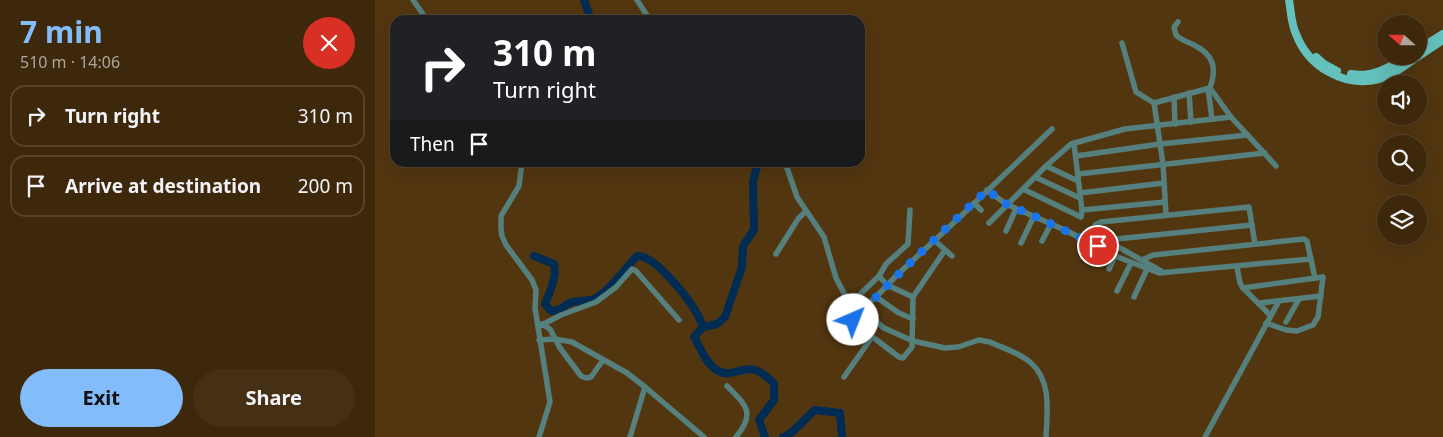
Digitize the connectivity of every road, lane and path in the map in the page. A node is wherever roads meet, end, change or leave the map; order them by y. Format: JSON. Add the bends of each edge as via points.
{"nodes":[{"id":1,"x":413,"y":0,"type":"edge"},
{"id":2,"x":637,"y":0,"type":"edge"},
{"id":3,"x":1289,"y":0,"type":"edge"},
{"id":4,"x":1293,"y":0,"type":"edge"},
{"id":5,"x":424,"y":15,"type":"edge"},
{"id":6,"x":647,"y":15,"type":"edge"},
{"id":7,"x":1178,"y":22,"type":"dead end"},
{"id":8,"x":1443,"y":34,"type":"edge"},
{"id":9,"x":1443,"y":40,"type":"edge"},
{"id":10,"x":1122,"y":43,"type":"dead end"},
{"id":11,"x":1427,"y":44,"type":"edge"},
{"id":12,"x":1427,"y":51,"type":"edge"},
{"id":13,"x":1394,"y":65,"type":"edge"},
{"id":14,"x":1405,"y":65,"type":"edge"},
{"id":15,"x":1209,"y":89,"type":"junction"},
{"id":16,"x":1189,"y":93,"type":"junction"},
{"id":17,"x":1174,"y":97,"type":"junction"},
{"id":18,"x":1154,"y":103,"type":"junction"},
{"id":19,"x":1231,"y":117,"type":"junction"},
{"id":20,"x":1213,"y":119,"type":"junction"},
{"id":21,"x":1191,"y":122,"type":"junction"},
{"id":22,"x":1175,"y":124,"type":"junction"},
{"id":23,"x":1157,"y":126,"type":"junction"},
{"id":24,"x":1052,"y":129,"type":"dead end"},
{"id":25,"x":1248,"y":135,"type":"junction"},
{"id":26,"x":1074,"y":144,"type":"junction"},
{"id":27,"x":1160,"y":144,"type":"junction"},
{"id":28,"x":1265,"y":153,"type":"junction"},
{"id":29,"x":1076,"y":156,"type":"junction"},
{"id":30,"x":1163,"y":164,"type":"junction"},
{"id":31,"x":1046,"y":166,"type":"junction"},
{"id":32,"x":1276,"y":166,"type":"dead end"},
{"id":33,"x":521,"y":167,"type":"edge"},
{"id":34,"x":787,"y":167,"type":"edge"},
{"id":35,"x":1035,"y":177,"type":"junction"},
{"id":36,"x":1078,"y":177,"type":"junction"},
{"id":37,"x":1165,"y":183,"type":"junction"},
{"id":38,"x":1023,"y":189,"type":"junction"},
{"id":39,"x":987,"y":190,"type":"junction"},
{"id":40,"x":1080,"y":195,"type":"junction"},
{"id":41,"x":1165,"y":202,"type":"junction"},
{"id":42,"x":974,"y":203,"type":"junction"},
{"id":43,"x":1006,"y":204,"type":"junction"},
{"id":44,"x":1016,"y":209,"type":"junction"},
{"id":45,"x":910,"y":210,"type":"dead end"},
{"id":46,"x":981,"y":210,"type":"dead end"},
{"id":47,"x":1082,"y":210,"type":"junction"},
{"id":48,"x":805,"y":211,"type":"junction"},
{"id":49,"x":1034,"y":216,"type":"junction"},
{"id":50,"x":1166,"y":216,"type":"junction"},
{"id":51,"x":989,"y":223,"type":"dead end"},
{"id":52,"x":1051,"y":224,"type":"junction"},
{"id":53,"x":1252,"y":225,"type":"junction"},
{"id":54,"x":1005,"y":231,"type":"dead end"},
{"id":55,"x":934,"y":240,"type":"junction"},
{"id":56,"x":1106,"y":240,"type":"junction"},
{"id":57,"x":1042,"y":241,"type":"dead end"},
{"id":58,"x":1021,"y":243,"type":"dead end"},
{"id":59,"x":1255,"y":244,"type":"junction"},
{"id":60,"x":945,"y":250,"type":"junction"},
{"id":61,"x":775,"y":254,"type":"dead end"},
{"id":62,"x":953,"y":256,"type":"dead end"},
{"id":63,"x":1115,"y":256,"type":"junction"},
{"id":64,"x":1311,"y":259,"type":"junction"},
{"id":65,"x":1142,"y":260,"type":"junction"},
{"id":66,"x":1131,"y":263,"type":"junction"},
{"id":67,"x":1237,"y":267,"type":"junction"},
{"id":68,"x":1109,"y":269,"type":"dead end"},
{"id":69,"x":1147,"y":269,"type":"junction"},
{"id":70,"x":1165,"y":273,"type":"junction"},
{"id":71,"x":879,"y":276,"type":"junction"},
{"id":72,"x":1315,"y":278,"type":"junction"},
{"id":73,"x":887,"y":285,"type":"junction"},
{"id":74,"x":1243,"y":288,"type":"junction"},
{"id":75,"x":1117,"y":291,"type":"dead end"},
{"id":76,"x":1321,"y":296,"type":"junction"},
{"id":77,"x":913,"y":297,"type":"junction"},
{"id":78,"x":1134,"y":297,"type":"dead end"},
{"id":79,"x":876,"y":298,"type":"junction"},
{"id":80,"x":1299,"y":299,"type":"junction"},
{"id":81,"x":1279,"y":301,"type":"junction"},
{"id":82,"x":851,"y":302,"type":"junction"},
{"id":83,"x":1260,"y":303,"type":"junction"},
{"id":84,"x":862,"y":309,"type":"junction"},
{"id":85,"x":1270,"y":316,"type":"junction"},
{"id":86,"x":913,"y":319,"type":"junction"},
{"id":87,"x":679,"y":320,"type":"dead end"},
{"id":88,"x":1286,"y":322,"type":"dead end"},
{"id":89,"x":1266,"y":323,"type":"junction"},
{"id":90,"x":540,"y":325,"type":"junction"},
{"id":91,"x":872,"y":337,"type":"junction"},
{"id":92,"x":555,"y":339,"type":"junction"},
{"id":93,"x":539,"y":340,"type":"junction"},
{"id":94,"x":913,"y":341,"type":"junction"},
{"id":95,"x":603,"y":360,"type":"junction"},
{"id":96,"x":844,"y":377,"type":"dead end"},
{"id":97,"x":727,"y":386,"type":"dead end"},
{"id":98,"x":645,"y":387,"type":"junction"},
{"id":99,"x":539,"y":437,"type":"edge"},
{"id":100,"x":630,"y":437,"type":"edge"},
{"id":101,"x":704,"y":437,"type":"edge"},
{"id":102,"x":736,"y":437,"type":"edge"},
{"id":103,"x":1046,"y":437,"type":"edge"},
{"id":104,"x":1205,"y":437,"type":"edge"}],
"edges":[{"from":1,"to":5,"type":"street"},
{"from":2,"to":6,"type":"street"},
{"from":3,"to":14,"type":"main road","via":[[1293,25],[1305,53],[1321,69],[1355,80],[1379,79]]},
{"from":4,"to":13,"type":"main road","via":[[1306,46],[1324,64],[1355,75],[1366,75]]},
{"from":7,"to":15,"type":"street","via":[[1174,27],[1176,35],[1204,51],[1210,59],[1214,73]]},
{"from":8,"to":11,"type":"main road"},
{"from":9,"to":12,"type":"main road"},
{"from":10,"to":18,"type":"street","via":[[1136,92]]},
{"from":15,"to":16,"type":"street"},
{"from":15,"to":19,"type":"street"},
{"from":15,"to":20,"type":"street"},
{"from":16,"to":17,"type":"street"},
{"from":16,"to":21,"type":"street"},
{"from":17,"to":18,"type":"street"},
{"from":17,"to":22,"type":"street"},
{"from":18,"to":23,"type":"street"},
{"from":19,"to":20,"type":"street"},
{"from":19,"to":25,"type":"street"},
{"from":20,"to":21,"type":"street"},
{"from":21,"to":22,"type":"street"},
{"from":22,"to":23,"type":"street"},
{"from":23,"to":26,"type":"street","via":[[1119,131]]},
{"from":23,"to":27,"type":"street"},
{"from":24,"to":39,"type":"street"},
{"from":25,"to":27,"type":"street"},
{"from":25,"to":28,"type":"street"},
{"from":26,"to":29,"type":"street"},
{"from":26,"to":31,"type":"street"},
{"from":27,"to":29,"type":"street"},
{"from":27,"to":30,"type":"street"},
{"from":28,"to":30,"type":"street"},
{"from":28,"to":32,"type":"street"},
{"from":29,"to":36,"type":"street"},
{"from":30,"to":36,"type":"street"},
{"from":30,"to":37,"type":"street"},
{"from":31,"to":35,"type":"street"},
{"from":31,"to":36,"type":"street"},
{"from":33,"to":90,"type":"street","via":[[519,186],[501,216],[501,236],[535,285],[535,308]]},
{"from":34,"to":48,"type":"street"},
{"from":35,"to":38,"type":"street"},
{"from":35,"to":40,"type":"street"},
{"from":36,"to":40,"type":"street"},
{"from":37,"to":40,"type":"street"},
{"from":37,"to":41,"type":"street"},
{"from":38,"to":43,"type":"street"},
{"from":38,"to":47,"type":"street","via":[[1080,217]]},
{"from":39,"to":42,"type":"street"},
{"from":39,"to":43,"type":"street"},
{"from":40,"to":47,"type":"street"},
{"from":41,"to":47,"type":"street"},
{"from":41,"to":50,"type":"street"},
{"from":42,"to":46,"type":"street"},
{"from":42,"to":55,"type":"street"},
{"from":43,"to":44,"type":"street"},
{"from":43,"to":51,"type":"street"},
{"from":44,"to":49,"type":"street"},
{"from":44,"to":54,"type":"street"},
{"from":45,"to":71,"type":"street","via":[[908,244],[887,262]]},
{"from":48,"to":61,"type":"street"},
{"from":48,"to":82,"type":"street","via":[[824,237],[836,278]]},
{"from":49,"to":52,"type":"street"},
{"from":49,"to":58,"type":"street"},
{"from":50,"to":53,"type":"street","via":[[1249,207]]},
{"from":50,"to":56,"type":"street","via":[[1097,224],[1095,232]]},
{"from":52,"to":57,"type":"street"},
{"from":52,"to":63,"type":"street"},
{"from":53,"to":56,"type":"street"},
{"from":53,"to":59,"type":"street"},
{"from":55,"to":60,"type":"street"},
{"from":55,"to":73,"type":"street"},
{"from":56,"to":65,"type":"street"},
{"from":59,"to":64,"type":"street","via":[[1305,238]]},
{"from":59,"to":65,"type":"street"},
{"from":60,"to":62,"type":"street"},
{"from":60,"to":77,"type":"street"},
{"from":63,"to":66,"type":"street"},
{"from":63,"to":68,"type":"street"},
{"from":64,"to":67,"type":"street"},
{"from":64,"to":72,"type":"street"},
{"from":65,"to":70,"type":"street"},
{"from":66,"to":69,"type":"street"},
{"from":66,"to":75,"type":"street"},
{"from":67,"to":70,"type":"street"},
{"from":67,"to":74,"type":"street"},
{"from":69,"to":70,"type":"street"},
{"from":69,"to":78,"type":"street"},
{"from":71,"to":73,"type":"street"},
{"from":71,"to":82,"type":"street"},
{"from":72,"to":74,"type":"street"},
{"from":72,"to":76,"type":"street","via":[[1324,278]]},
{"from":73,"to":77,"type":"street"},
{"from":73,"to":79,"type":"street"},
{"from":74,"to":83,"type":"street"},
{"from":76,"to":80,"type":"street"},
{"from":76,"to":89,"type":"street","via":[[1318,317],[1313,325],[1297,331]]},
{"from":77,"to":86,"type":"street"},
{"from":79,"to":84,"type":"street"},
{"from":79,"to":86,"type":"street"},
{"from":80,"to":81,"type":"street"},
{"from":80,"to":88,"type":"street"},
{"from":81,"to":83,"type":"street"},
{"from":81,"to":85,"type":"street"},
{"from":82,"to":84,"type":"street"},
{"from":83,"to":85,"type":"street"},
{"from":84,"to":91,"type":"street","via":[[853,322]]},
{"from":84,"to":94,"type":"street","via":[[883,328]]},
{"from":85,"to":89,"type":"street"},
{"from":86,"to":94,"type":"street"},
{"from":87,"to":90,"type":"street","via":[[632,269],[617,287],[596,302]]},
{"from":89,"to":104,"type":"street"},
{"from":90,"to":92,"type":"street","via":[[550,329]]},
{"from":90,"to":93,"type":"street"},
{"from":91,"to":94,"type":"street","via":[[901,358],[911,349]]},
{"from":91,"to":96,"type":"street"},
{"from":92,"to":93,"type":"street"},
{"from":92,"to":95,"type":"street","via":[[572,342]]},
{"from":92,"to":95,"type":"street","via":[[581,376],[591,377]]},
{"from":93,"to":99,"type":"street","via":[[550,402]]},
{"from":94,"to":103,"type":"street","via":[[945,348],[984,340],[1031,362],[1047,394]]},
{"from":95,"to":98,"type":"street"},
{"from":97,"to":102,"type":"street","via":[[742,401],[747,412],[747,420]]},
{"from":98,"to":100,"type":"street"},
{"from":98,"to":101,"type":"street"}]}
